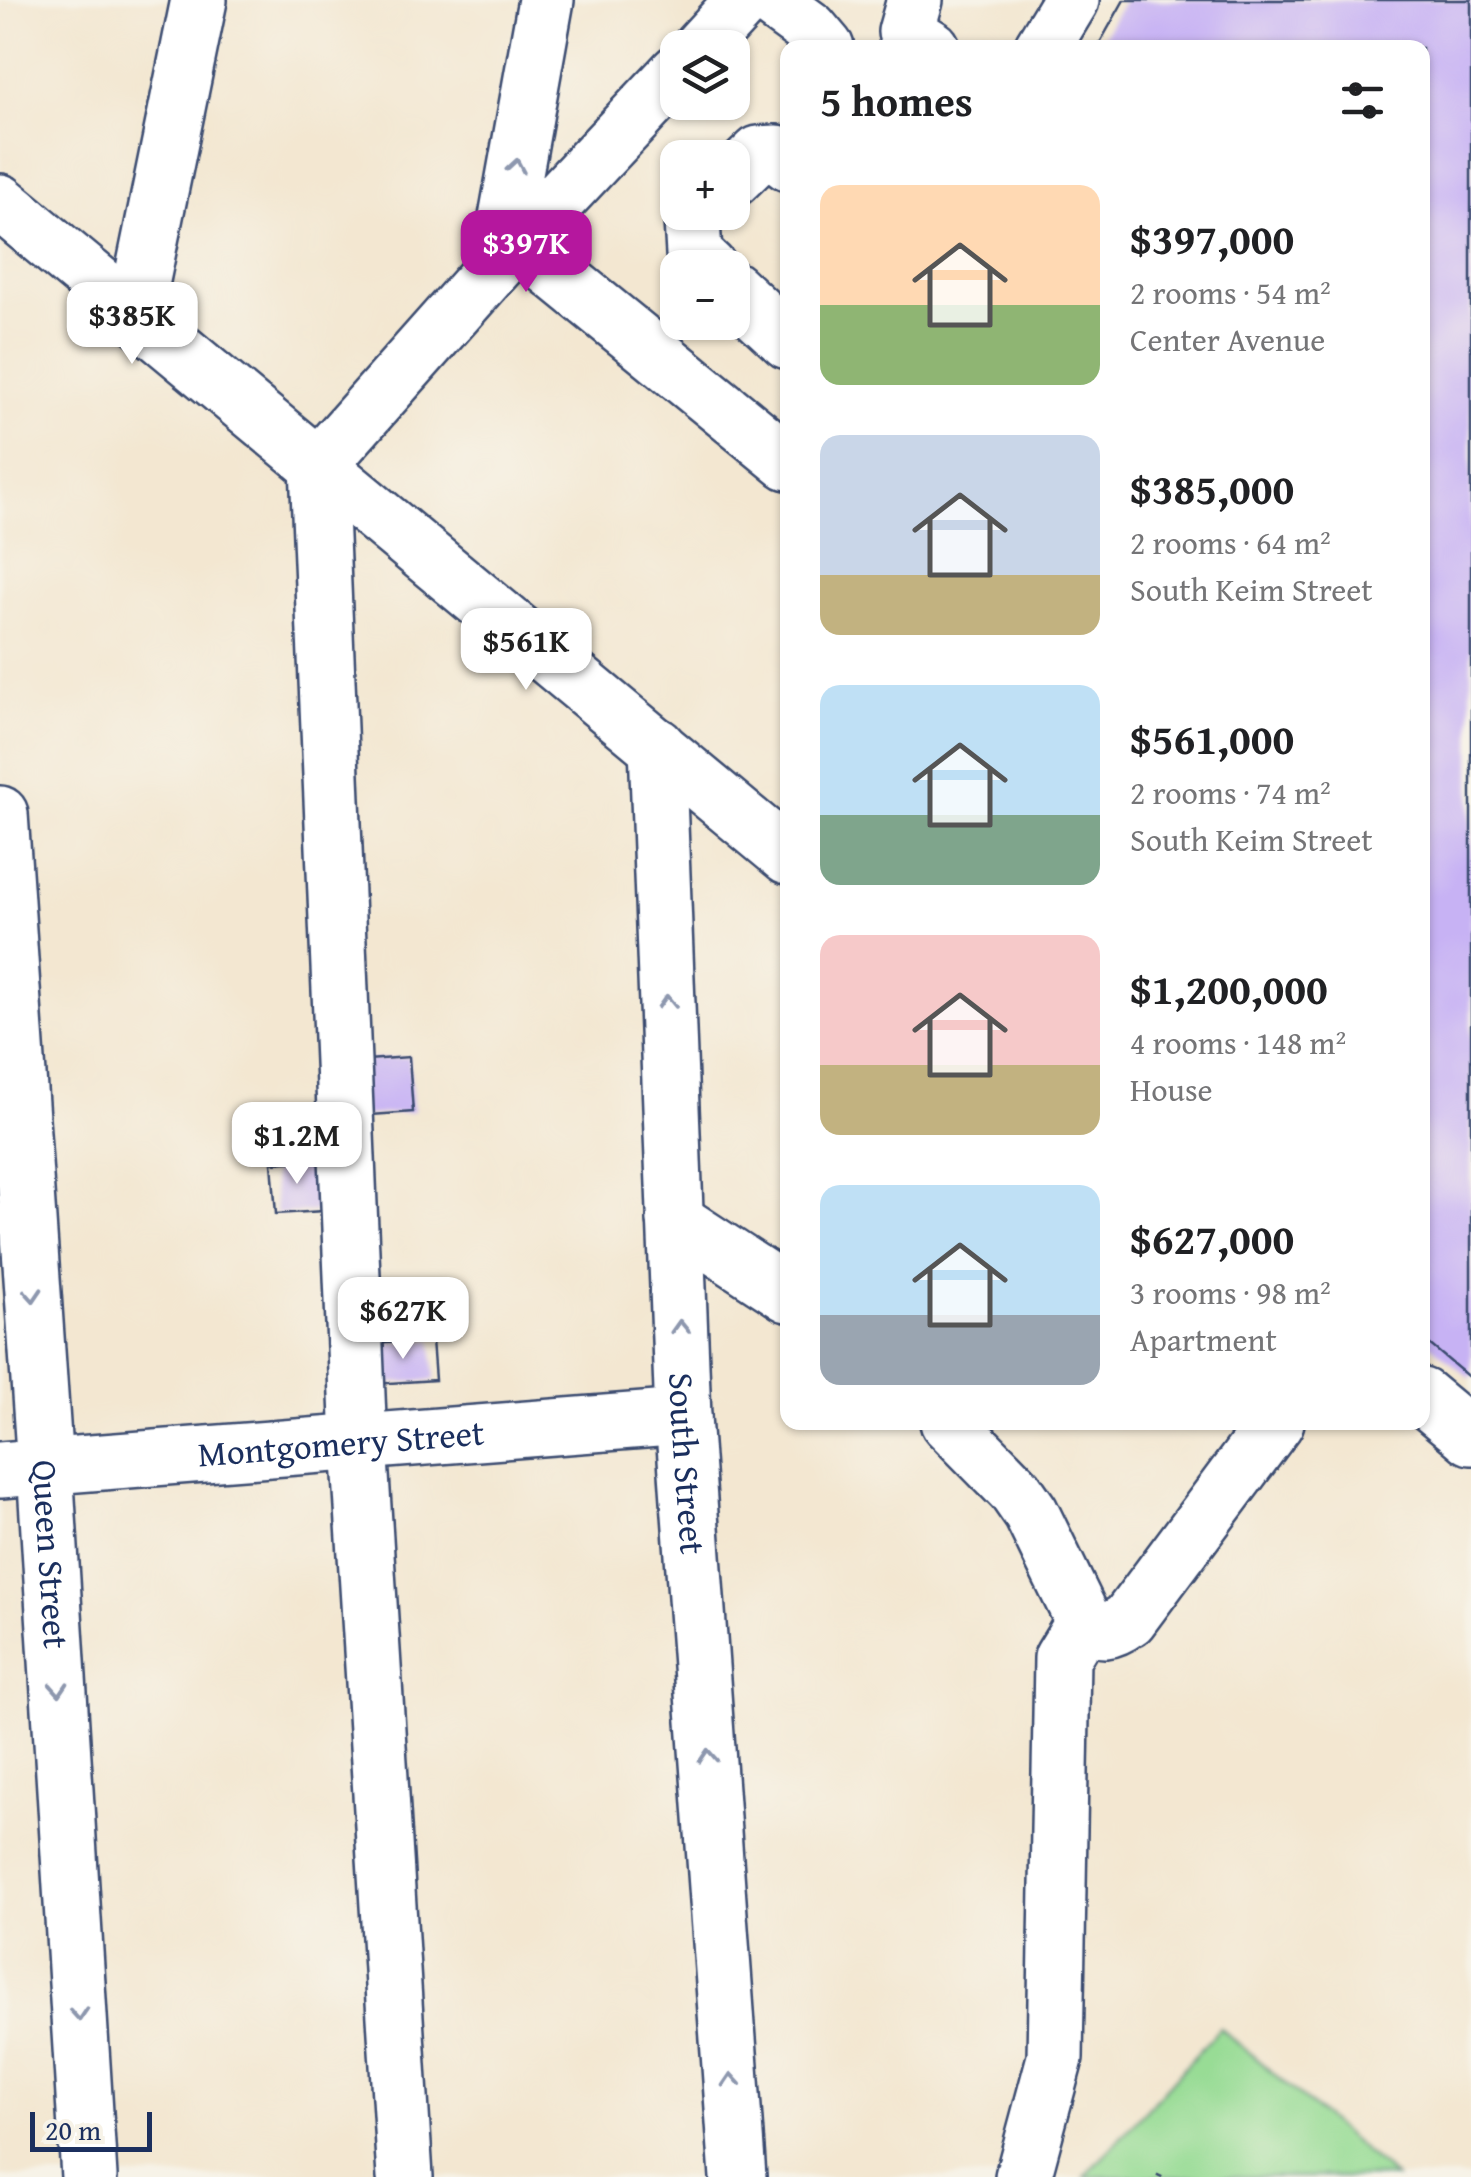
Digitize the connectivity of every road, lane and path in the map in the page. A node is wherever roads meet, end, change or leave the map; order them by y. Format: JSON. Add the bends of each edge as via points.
{"nodes":[{"id":1,"x":199,"y":0,"type":"edge"},
{"id":2,"x":546,"y":0,"type":"edge"},
{"id":3,"x":744,"y":0,"type":"edge"},
{"id":4,"x":770,"y":0,"type":"edge"},
{"id":5,"x":915,"y":0,"type":"edge"},
{"id":6,"x":1071,"y":0,"type":"edge"},
{"id":7,"x":716,"y":30,"type":"edge"},
{"id":8,"x":819,"y":40,"type":"edge"},
{"id":9,"x":919,"y":40,"type":"edge"},
{"id":10,"x":1047,"y":40,"type":"edge"},
{"id":11,"x":660,"y":91,"type":"edge"},
{"id":12,"x":780,"y":155,"type":"edge"},
{"id":13,"x":750,"y":163,"type":"edge"},
{"id":14,"x":0,"y":202,"type":"edge"},
{"id":15,"x":508,"y":252,"type":"junction"},
{"id":16,"x":750,"y":306,"type":"edge"},
{"id":17,"x":136,"y":314,"type":"junction"},
{"id":18,"x":780,"y":334,"type":"edge"},
{"id":19,"x":780,"y":456,"type":"edge"},
{"id":20,"x":318,"y":466,"type":"junction"},
{"id":21,"x":657,"y":746,"type":"junction"},
{"id":22,"x":0,"y":814,"type":"edge"},
{"id":23,"x":780,"y":849,"type":"edge"},
{"id":24,"x":675,"y":1220,"type":"junction"},
{"id":25,"x":780,"y":1289,"type":"edge"},
{"id":26,"x":1430,"y":1403,"type":"edge"},
{"id":27,"x":683,"y":1417,"type":"junction"},
{"id":28,"x":956,"y":1430,"type":"edge"},
{"id":29,"x":1270,"y":1430,"type":"edge"},
{"id":30,"x":1471,"y":1437,"type":"edge"},
{"id":31,"x":359,"y":1443,"type":"junction"},
{"id":32,"x":22,"y":1469,"type":"edge"},
{"id":33,"x":1084,"y":1622,"type":"junction"},
{"id":34,"x":89,"y":2177,"type":"edge"},
{"id":35,"x":405,"y":2177,"type":"edge"},
{"id":36,"x":738,"y":2177,"type":"edge"},
{"id":37,"x":1023,"y":2177,"type":"edge"}],
"edges":[{"from":1,"to":17,"type":"street"},
{"from":15,"to":2,"type":"street","one_way":true},
{"from":3,"to":7,"type":"street"},
{"from":4,"to":8,"type":"street"},
{"from":5,"to":9,"type":"street","via":[[906,32]]},
{"from":6,"to":10,"type":"street"},
{"from":11,"to":15,"type":"street"},
{"from":12,"to":13,"type":"street","via":[[759,154]]},
{"from":14,"to":17,"type":"street"},
{"from":15,"to":19,"type":"street"},
{"from":15,"to":20,"type":"street"},
{"from":16,"to":18,"type":"street"},
{"from":17,"to":20,"type":"street"},
{"from":20,"to":21,"type":"street"},
{"from":20,"to":31,"type":"street"},
{"from":21,"to":23,"type":"street"},
{"from":24,"to":21,"type":"street","name":"South Street","one_way":true},
{"from":22,"to":32,"type":"street","name":"Queen Street","one_way":true},
{"from":24,"to":25,"type":"street"},
{"from":27,"to":24,"type":"street","name":"South Street","one_way":true},
{"from":26,"to":30,"type":"street"},
{"from":27,"to":31,"type":"street","name":"Montgomery Street"},
{"from":36,"to":27,"type":"street","name":"South Street","one_way":true},
{"from":28,"to":33,"type":"street","via":[[1031,1512]]},
{"from":29,"to":33,"type":"street","via":[[1129,1619],[1113,1631]]},
{"from":31,"to":32,"type":"street","name":"Montgomery Street"},
{"from":31,"to":35,"type":"street"},
{"from":32,"to":34,"type":"street","name":"Queen Street","one_way":true},
{"from":33,"to":37,"type":"street","via":[[1062,1658],[1055,2058]]}]}
